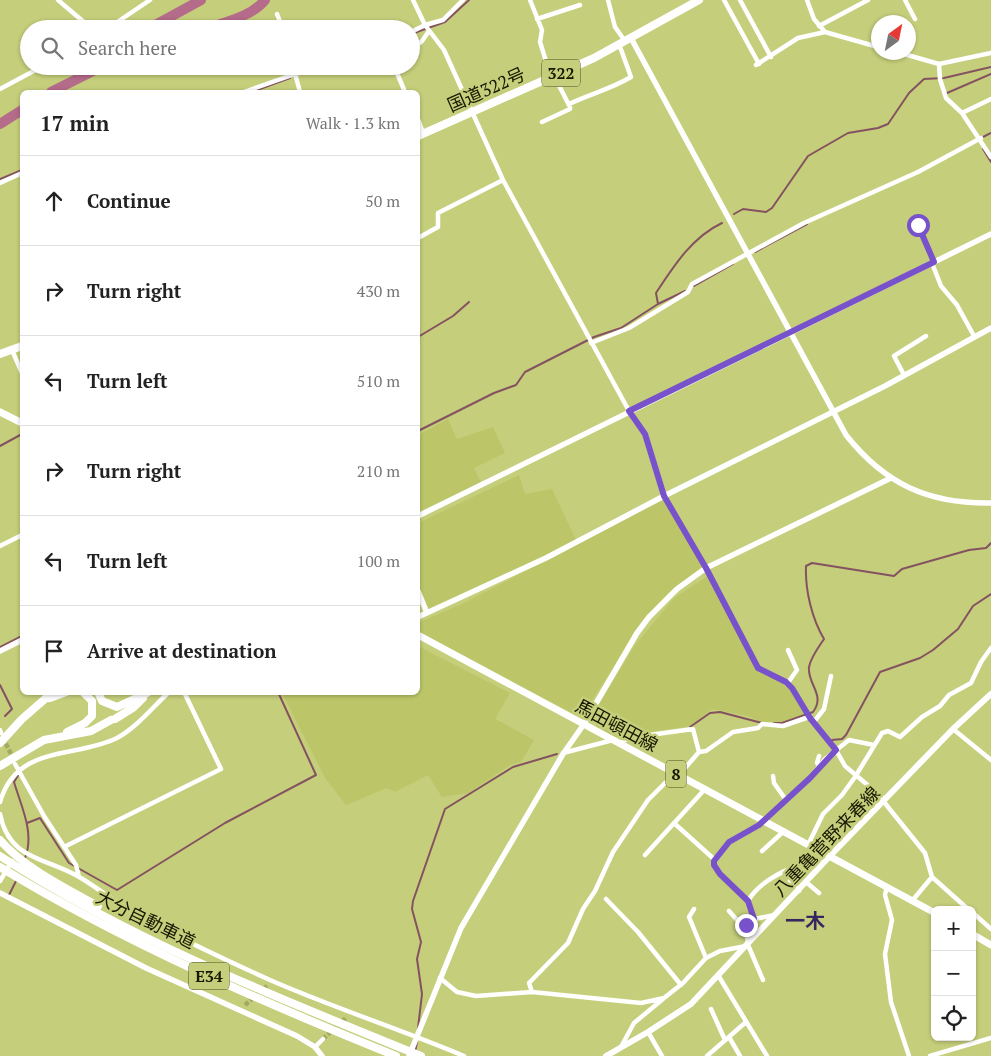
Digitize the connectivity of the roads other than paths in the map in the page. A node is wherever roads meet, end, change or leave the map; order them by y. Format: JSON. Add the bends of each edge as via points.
{"nodes":[{"id":1,"x":58,"y":0,"type":"edge"},
{"id":2,"x":150,"y":0,"type":"edge"},
{"id":3,"x":413,"y":0,"type":"edge"},
{"id":4,"x":464,"y":0,"type":"edge"},
{"id":5,"x":530,"y":0,"type":"edge"},
{"id":6,"x":608,"y":0,"type":"edge"},
{"id":7,"x":699,"y":0,"type":"edge"},
{"id":8,"x":724,"y":0,"type":"edge"},
{"id":9,"x":740,"y":0,"type":"edge"},
{"id":10,"x":807,"y":0,"type":"edge"},
{"id":11,"x":868,"y":0,"type":"edge"},
{"id":12,"x":905,"y":0,"type":"edge"},
{"id":13,"x":580,"y":5,"type":"dead end"},
{"id":14,"x":276,"y":14,"type":"dead end"},
{"id":15,"x":913,"y":15,"type":"edge"},
{"id":16,"x":537,"y":19,"type":"junction"},
{"id":17,"x":81,"y":20,"type":"edge"},
{"id":18,"x":120,"y":20,"type":"edge"},
{"id":19,"x":278,"y":20,"type":"edge"},
{"id":20,"x":819,"y":26,"type":"junction"},
{"id":21,"x":427,"y":28,"type":"junction"},
{"id":22,"x":420,"y":30,"type":"edge"},
{"id":23,"x":825,"y":32,"type":"junction"},
{"id":24,"x":625,"y":41,"type":"junction"},
{"id":25,"x":420,"y":43,"type":"edge"},
{"id":26,"x":871,"y":45,"type":"edge"},
{"id":27,"x":991,"y":52,"type":"edge"},
{"id":28,"x":771,"y":57,"type":"junction"},
{"id":29,"x":916,"y":57,"type":"edge"},
{"id":30,"x":939,"y":64,"type":"junction"},
{"id":31,"x":26,"y":75,"type":"edge"},
{"id":32,"x":295,"y":75,"type":"joint"},
{"id":33,"x":397,"y":75,"type":"edge"},
{"id":34,"x":556,"y":75,"type":"junction"},
{"id":35,"x":0,"y":89,"type":"edge"},
{"id":36,"x":250,"y":90,"type":"edge"},
{"id":37,"x":299,"y":90,"type":"edge"},
{"id":38,"x":403,"y":90,"type":"edge"},
{"id":39,"x":991,"y":99,"type":"edge"},
{"id":40,"x":569,"y":104,"type":"junction"},
{"id":41,"x":473,"y":112,"type":"junction"},
{"id":42,"x":962,"y":113,"type":"junction"},
{"id":43,"x":542,"y":122,"type":"dead end"},
{"id":44,"x":420,"y":135,"type":"edge"},
{"id":45,"x":981,"y":138,"type":"junction"},
{"id":46,"x":991,"y":157,"type":"edge"},
{"id":47,"x":20,"y":174,"type":"edge"},
{"id":48,"x":503,"y":180,"type":"junction"},
{"id":49,"x":0,"y":183,"type":"edge"},
{"id":50,"x":918,"y":225,"type":"dead end"},
{"id":51,"x":991,"y":234,"type":"edge"},
{"id":52,"x":420,"y":237,"type":"edge"},
{"id":53,"x":748,"y":253,"type":"junction"},
{"id":54,"x":933,"y":262,"type":"junction"},
{"id":55,"x":991,"y":328,"type":"edge"},
{"id":56,"x":790,"y":333,"type":"junction"},
{"id":57,"x":926,"y":336,"type":"dead end"},
{"id":58,"x":974,"y":336,"type":"junction"},
{"id":59,"x":590,"y":341,"type":"junction"},
{"id":60,"x":20,"y":347,"type":"edge"},
{"id":61,"x":12,"y":350,"type":"junction"},
{"id":62,"x":0,"y":354,"type":"edge"},
{"id":63,"x":20,"y":368,"type":"edge"},
{"id":64,"x":904,"y":375,"type":"junction"},
{"id":65,"x":629,"y":411,"type":"junction"},
{"id":66,"x":0,"y":412,"type":"edge"},
{"id":67,"x":832,"y":412,"type":"junction"},
{"id":68,"x":20,"y":422,"type":"edge"},
{"id":69,"x":891,"y":478,"type":"junction"},
{"id":70,"x":664,"y":496,"type":"junction"},
{"id":71,"x":991,"y":503,"type":"edge"},
{"id":72,"x":420,"y":515,"type":"edge"},
{"id":73,"x":20,"y":536,"type":"edge"},
{"id":74,"x":0,"y":546,"type":"edge"},
{"id":75,"x":706,"y":568,"type":"junction"},
{"id":76,"x":420,"y":596,"type":"edge"},
{"id":77,"x":427,"y":613,"type":"junction"},
{"id":78,"x":420,"y":616,"type":"edge"},
{"id":79,"x":420,"y":636,"type":"edge"},
{"id":80,"x":20,"y":641,"type":"edge"},
{"id":81,"x":991,"y":648,"type":"edge"},
{"id":82,"x":788,"y":650,"type":"dead end"},
{"id":83,"x":0,"y":651,"type":"edge"},
{"id":84,"x":831,"y":676,"type":"dead end"},
{"id":85,"x":787,"y":684,"type":"junction"},
{"id":86,"x":991,"y":694,"type":"edge"},
{"id":87,"x":50,"y":695,"type":"edge"},
{"id":88,"x":58,"y":695,"type":"edge"},
{"id":89,"x":87,"y":695,"type":"edge"},
{"id":90,"x":99,"y":695,"type":"edge"},
{"id":91,"x":144,"y":695,"type":"edge"},
{"id":92,"x":146,"y":695,"type":"edge"},
{"id":93,"x":166,"y":695,"type":"edge"},
{"id":94,"x":185,"y":695,"type":"edge"},
{"id":95,"x":43,"y":701,"type":"junction"},
{"id":96,"x":808,"y":715,"type":"junction"},
{"id":97,"x":813,"y":723,"type":"junction"},
{"id":98,"x":584,"y":724,"type":"junction"},
{"id":99,"x":954,"y":729,"type":"junction"},
{"id":100,"x":61,"y":736,"type":"junction"},
{"id":101,"x":616,"y":742,"type":"junction"},
{"id":102,"x":0,"y":743,"type":"edge"},
{"id":103,"x":874,"y":745,"type":"junction"},
{"id":104,"x":836,"y":750,"type":"junction"},
{"id":105,"x":699,"y":752,"type":"junction"},
{"id":106,"x":563,"y":754,"type":"junction"},
{"id":107,"x":819,"y":756,"type":"dead end"},
{"id":108,"x":991,"y":760,"type":"edge"},
{"id":109,"x":3,"y":764,"type":"edge"},
{"id":110,"x":16,"y":764,"type":"tunnel mouth"},
{"id":111,"x":820,"y":766,"type":"junction"},
{"id":112,"x":0,"y":770,"type":"edge"},
{"id":113,"x":18,"y":771,"type":"junction"},
{"id":114,"x":679,"y":775,"type":"junction"},
{"id":115,"x":774,"y":776,"type":"dead end"},
{"id":116,"x":855,"y":777,"type":"junction"},
{"id":117,"x":705,"y":789,"type":"junction"},
{"id":118,"x":786,"y":800,"type":"junction"},
{"id":119,"x":883,"y":800,"type":"junction"},
{"id":120,"x":0,"y":802,"type":"edge"},
{"id":121,"x":0,"y":814,"type":"edge"},
{"id":122,"x":764,"y":820,"type":"junction"},
{"id":123,"x":674,"y":823,"type":"junction"},
{"id":124,"x":784,"y":831,"type":"junction"},
{"id":125,"x":0,"y":840,"type":"edge"},
{"id":126,"x":808,"y":845,"type":"junction"},
{"id":127,"x":64,"y":847,"type":"junction"},
{"id":128,"x":19,"y":850,"type":"junction"},
{"id":129,"x":762,"y":850,"type":"dead end"},
{"id":130,"x":645,"y":855,"type":"dead end"},
{"id":131,"x":2,"y":857,"type":"edge"},
{"id":132,"x":829,"y":857,"type":"junction"},
{"id":133,"x":715,"y":860,"type":"junction"},
{"id":134,"x":0,"y":866,"type":"edge"},
{"id":135,"x":798,"y":866,"type":"dead end"},
{"id":136,"x":0,"y":871,"type":"edge"},
{"id":137,"x":38,"y":875,"type":"junction"},
{"id":138,"x":79,"y":877,"type":"junction"},
{"id":139,"x":932,"y":877,"type":"junction"},
{"id":140,"x":0,"y":881,"type":"edge"},
{"id":141,"x":790,"y":881,"type":"dead end"},
{"id":142,"x":806,"y":882,"type":"junction"},
{"id":143,"x":887,"y":886,"type":"junction"},
{"id":144,"x":33,"y":887,"type":"junction"},
{"id":145,"x":798,"y":891,"type":"junction"},
{"id":146,"x":1,"y":893,"type":"edge"},
{"id":147,"x":819,"y":893,"type":"dead end"},
{"id":148,"x":606,"y":899,"type":"dead end"},
{"id":149,"x":748,"y":901,"type":"junction"},
{"id":150,"x":912,"y":901,"type":"junction"},
{"id":151,"x":965,"y":906,"type":"edge"},
{"id":152,"x":694,"y":909,"type":"dead end"},
{"id":153,"x":729,"y":911,"type":"dead end"},
{"id":154,"x":931,"y":911,"type":"edge"},
{"id":155,"x":776,"y":914,"type":"junction"},
{"id":156,"x":976,"y":916,"type":"edge"},
{"id":157,"x":754,"y":919,"type":"junction"},
{"id":158,"x":746,"y":925,"type":"junction"},
{"id":159,"x":991,"y":929,"type":"edge"},
{"id":160,"x":976,"y":936,"type":"edge"},
{"id":161,"x":748,"y":945,"type":"junction"},
{"id":162,"x":991,"y":945,"type":"edge"},
{"id":163,"x":706,"y":958,"type":"junction"},
{"id":164,"x":718,"y":975,"type":"junction"},
{"id":165,"x":440,"y":978,"type":"junction"},
{"id":166,"x":763,"y":980,"type":"dead end"},
{"id":167,"x":273,"y":981,"type":"junction"},
{"id":168,"x":681,"y":985,"type":"junction"},
{"id":169,"x":267,"y":986,"type":"tunnel mouth"},
{"id":170,"x":532,"y":992,"type":"junction"},
{"id":171,"x":664,"y":998,"type":"junction"},
{"id":172,"x":245,"y":1005,"type":"tunnel mouth"},
{"id":173,"x":711,"y":1009,"type":"dead end"},
{"id":174,"x":240,"y":1011,"type":"junction"},
{"id":175,"x":352,"y":1012,"type":"junction"},
{"id":176,"x":347,"y":1017,"type":"tunnel mouth"},
{"id":177,"x":746,"y":1022,"type":"junction"},
{"id":178,"x":648,"y":1032,"type":"junction"},
{"id":179,"x":417,"y":1036,"type":"junction"},
{"id":180,"x":727,"y":1038,"type":"junction"},
{"id":181,"x":991,"y":1038,"type":"edge"},
{"id":182,"x":323,"y":1039,"type":"tunnel mouth"},
{"id":183,"x":315,"y":1047,"type":"junction"},
{"id":184,"x":621,"y":1048,"type":"junction"},
{"id":185,"x":395,"y":1055,"type":"edge"},
{"id":186,"x":322,"y":1056,"type":"edge"},
{"id":187,"x":408,"y":1056,"type":"edge"},
{"id":188,"x":421,"y":1056,"type":"edge"},
{"id":189,"x":464,"y":1056,"type":"edge"},
{"id":190,"x":606,"y":1056,"type":"edge"},
{"id":191,"x":662,"y":1056,"type":"edge"},
{"id":192,"x":707,"y":1056,"type":"edge"},
{"id":193,"x":740,"y":1056,"type":"edge"},
{"id":194,"x":767,"y":1056,"type":"edge"},
{"id":195,"x":908,"y":1056,"type":"edge"},
{"id":196,"x":930,"y":1056,"type":"edge"}],
"edges":[{"from":1,"to":17,"type":"street"},
{"from":2,"to":18,"type":"street"},
{"from":3,"to":21,"type":"street"},
{"from":4,"to":21,"type":"street","via":[[443,20]]},
{"from":5,"to":16,"type":"street"},
{"from":6,"to":24,"type":"street","via":[[616,27]]},
{"from":7,"to":24,"type":"highway","name":"国道322号","number":"322"},
{"from":8,"to":28,"type":"street","via":[[758,64]]},
{"from":9,"to":28,"type":"street"},
{"from":10,"to":20,"type":"street"},
{"from":11,"to":20,"type":"street"},
{"from":12,"to":15,"type":"street"},
{"from":13,"to":16,"type":"street"},
{"from":14,"to":19,"type":"street"},
{"from":16,"to":34,"type":"street","via":[[542,30],[540,42],[545,58]]},
{"from":20,"to":23,"type":"street"},
{"from":21,"to":22,"type":"street"},
{"from":21,"to":25,"type":"street"},
{"from":21,"to":41,"type":"street","via":[[444,50]]},
{"from":23,"to":26,"type":"street"},
{"from":23,"to":28,"type":"street","via":[[798,38]]},
{"from":24,"to":34,"type":"highway","name":"国道322号","number":"322"},
{"from":24,"to":40,"type":"street","via":[[631,77]]},
{"from":24,"to":53,"type":"street"},
{"from":27,"to":30,"type":"street"},
{"from":29,"to":30,"type":"street"},
{"from":30,"to":42,"type":"street","via":[[946,98]]},
{"from":31,"to":35,"type":"street"},
{"from":32,"to":36,"type":"street"},
{"from":32,"to":37,"type":"street"},
{"from":33,"to":38,"type":"street"},
{"from":34,"to":40,"type":"street"},
{"from":34,"to":41,"type":"highway","name":"国道322号","number":"322"},
{"from":39,"to":42,"type":"street"},
{"from":40,"to":43,"type":"street","via":[[570,109]]},
{"from":41,"to":44,"type":"highway","name":"国道322号","number":"322"},
{"from":41,"to":48,"type":"street"},
{"from":42,"to":45,"type":"street"},
{"from":45,"to":46,"type":"street"},
{"from":45,"to":53,"type":"street"},
{"from":47,"to":49,"type":"street"},
{"from":48,"to":52,"type":"street","via":[[438,213],[438,227]]},
{"from":48,"to":59,"type":"street"},
{"from":50,"to":54,"type":"street"},
{"from":51,"to":54,"type":"street"},
{"from":53,"to":56,"type":"street"},
{"from":53,"to":59,"type":"street","via":[[692,284],[688,292],[629,328]]},
{"from":54,"to":56,"type":"street"},
{"from":54,"to":58,"type":"street","via":[[941,286],[957,305]]},
{"from":55,"to":58,"type":"street"},
{"from":56,"to":65,"type":"street"},
{"from":56,"to":67,"type":"street"},
{"from":57,"to":64,"type":"street","via":[[894,356]]},
{"from":58,"to":64,"type":"street"},
{"from":59,"to":65,"type":"street"},
{"from":60,"to":61,"type":"highway"},
{"from":61,"to":62,"type":"highway"},
{"from":61,"to":63,"type":"street"},
{"from":64,"to":67,"type":"street"},
{"from":65,"to":70,"type":"street","via":[[645,434]]},
{"from":65,"to":72,"type":"street"},
{"from":66,"to":68,"type":"main road"},
{"from":67,"to":69,"type":"street","via":[[858,450]]},
{"from":67,"to":70,"type":"street"},
{"from":69,"to":71,"type":"street","via":[[940,499]]},
{"from":69,"to":75,"type":"street"},
{"from":70,"to":75,"type":"street"},
{"from":70,"to":77,"type":"street","via":[[546,558]]},
{"from":73,"to":74,"type":"street"},
{"from":75,"to":85,"type":"street","via":[[758,668]]},
{"from":75,"to":98,"type":"street","via":[[677,589],[649,617]]},
{"from":76,"to":77,"type":"street"},
{"from":77,"to":78,"type":"street"},
{"from":79,"to":98,"type":"main road","name":"馬田頓田線","number":"8"},
{"from":80,"to":83,"type":"street"},
{"from":81,"to":103,"type":"street","via":[[968,686],[949,696],[900,737],[885,730]]},
{"from":82,"to":85,"type":"street","via":[[797,670]]},
{"from":84,"to":97,"type":"street","via":[[824,709]]},
{"from":85,"to":96,"type":"street"},
{"from":86,"to":99,"type":"main road","name":"八重亀菅野来春線"},
{"from":87,"to":95,"type":"highway"},
{"from":88,"to":95,"type":"highway"},
{"from":89,"to":100,"type":"highway","via":[[92,701],[92,716]]},
{"from":90,"to":91,"type":"highway","via":[[102,701],[117,707]]},
{"from":92,"to":100,"type":"highway","via":[[134,707],[91,731]]},
{"from":93,"to":113,"type":"street","via":[[117,738],[83,749],[50,754]]},
{"from":94,"to":127,"type":"street","via":[[221,769]]},
{"from":95,"to":102,"type":"highway"},
{"from":96,"to":97,"type":"street"},
{"from":96,"to":105,"type":"street","via":[[783,726],[762,724],[758,728],[733,732]]},
{"from":97,"to":104,"type":"street"},
{"from":98,"to":101,"type":"main road","name":"馬田頓田線","number":"8"},
{"from":98,"to":106,"type":"street"},
{"from":99,"to":108,"type":"street"},
{"from":99,"to":119,"type":"main road","name":"八重亀菅野来春線"},
{"from":100,"to":109,"type":"highway","via":[[44,740]]},
{"from":101,"to":105,"type":"street","via":[[693,729]]},
{"from":101,"to":106,"type":"street"},
{"from":101,"to":114,"type":"main road","name":"馬田頓田線","number":"8"},
{"from":103,"to":104,"type":"street","via":[[849,740]]},
{"from":103,"to":116,"type":"street"},
{"from":104,"to":111,"type":"street"},
{"from":104,"to":116,"type":"street","via":[[839,759]]},
{"from":105,"to":114,"type":"street"},
{"from":106,"to":165,"type":"street","via":[[461,928]]},
{"from":107,"to":111,"type":"street","via":[[817,763]]},
{"from":109,"to":112,"type":"highway"},
{"from":110,"to":113,"type":"street"},
{"from":111,"to":118,"type":"street"},
{"from":113,"to":120,"type":"street","via":[[4,790]]},
{"from":113,"to":127,"type":"street"},
{"from":114,"to":117,"type":"main road","name":"馬田頓田線","number":"8"},
{"from":114,"to":170,"type":"street","via":[[665,783],[648,800],[613,852],[568,943],[529,983]]},
{"from":115,"to":118,"type":"street","via":[[774,783]]},
{"from":116,"to":119,"type":"street"},
{"from":116,"to":126,"type":"street","via":[[823,814]]},
{"from":117,"to":122,"type":"main road","name":"馬田頓田線","number":"8"},
{"from":117,"to":123,"type":"street"},
{"from":118,"to":122,"type":"street"},
{"from":119,"to":132,"type":"main road","name":"八重亀菅野来春線"},
{"from":119,"to":139,"type":"street","via":[[925,853]]},
{"from":121,"to":128,"type":"street","via":[[6,835]]},
{"from":122,"to":124,"type":"main road","name":"馬田頓田線","number":"8"},
{"from":122,"to":133,"type":"street","via":[[729,842]]},
{"from":123,"to":130,"type":"street"},
{"from":123,"to":133,"type":"street"},
{"from":124,"to":126,"type":"main road","name":"馬田頓田線","number":"8"},
{"from":124,"to":129,"type":"street"},
{"from":125,"to":137,"type":"highway"},
{"from":126,"to":132,"type":"main road","name":"馬田頓田線","number":"8"},
{"from":127,"to":138,"type":"street","via":[[76,865]]},
{"from":128,"to":138,"type":"street"},
{"from":128,"to":140,"type":"street"},
{"from":131,"to":137,"type":"highway"},
{"from":132,"to":142,"type":"main road","name":"八重亀菅野来春線"},
{"from":132,"to":143,"type":"main road","name":"馬田頓田線","number":"8"},
{"from":133,"to":149,"type":"street","via":[[714,865],[720,874]]},
{"from":134,"to":144,"type":"highway","name":"大分自動車道","number":"E34"},
{"from":135,"to":149,"type":"street","via":[[776,875],[754,892]]},
{"from":136,"to":144,"type":"highway"},
{"from":137,"to":188,"type":"highway","name":"大分自動車道","number":"E34","via":[[192,958]]},
{"from":138,"to":167,"type":"street","via":[[143,918]]},
{"from":139,"to":150,"type":"street"},
{"from":139,"to":151,"type":"street"},
{"from":141,"to":145,"type":"street"},
{"from":142,"to":145,"type":"main road","name":"八重亀菅野来春線"},
{"from":142,"to":147,"type":"street"},
{"from":143,"to":150,"type":"main road","name":"馬田頓田線","number":"8"},
{"from":143,"to":195,"type":"street","via":[[884,896],[892,920],[885,954],[891,1002]]},
{"from":144,"to":185,"type":"highway","name":"大分自動車道","number":"E34","via":[[188,967]]},
{"from":145,"to":155,"type":"main road","name":"八重亀菅野来春線"},
{"from":146,"to":174,"type":"street","via":[[146,968]]},
{"from":148,"to":168,"type":"street"},
{"from":149,"to":157,"type":"street"},
{"from":150,"to":154,"type":"main road","name":"馬田頓田線","number":"8"},
{"from":152,"to":163,"type":"street","via":[[689,917]]},
{"from":153,"to":158,"type":"street"},
{"from":155,"to":157,"type":"street"},
{"from":155,"to":161,"type":"main road","name":"八重亀菅野来春線"},
{"from":156,"to":159,"type":"street"},
{"from":157,"to":158,"type":"street"},
{"from":158,"to":161,"type":"street"},
{"from":160,"to":162,"type":"main road"},
{"from":161,"to":163,"type":"street","via":[[720,951]]},
{"from":161,"to":164,"type":"main road","name":"八重亀菅野来春線"},
{"from":161,"to":166,"type":"street"},
{"from":163,"to":168,"type":"street"},
{"from":164,"to":177,"type":"street"},
{"from":164,"to":178,"type":"main road","name":"八重亀菅野来春線","via":[[691,1004]]},
{"from":165,"to":170,"type":"street","via":[[457,992],[476,996]]},
{"from":165,"to":179,"type":"street"},
{"from":167,"to":169,"type":"street"},
{"from":167,"to":175,"type":"street"},
{"from":168,"to":171,"type":"street"},
{"from":170,"to":171,"type":"street","via":[[642,1003]]},
{"from":171,"to":184,"type":"street","via":[[634,1022]]},
{"from":172,"to":174,"type":"street"},
{"from":173,"to":180,"type":"street"},
{"from":174,"to":183,"type":"street"},
{"from":175,"to":176,"type":"street"},
{"from":175,"to":179,"type":"street"},
{"from":177,"to":180,"type":"street"},
{"from":177,"to":194,"type":"street"},
{"from":178,"to":184,"type":"main road","name":"八重亀菅野来春線"},
{"from":178,"to":191,"type":"street"},
{"from":179,"to":187,"type":"street"},
{"from":179,"to":189,"type":"street"},
{"from":180,"to":192,"type":"street"},
{"from":180,"to":193,"type":"street"},
{"from":181,"to":196,"type":"street"},
{"from":182,"to":183,"type":"street"},
{"from":183,"to":186,"type":"street"},
{"from":184,"to":190,"type":"main road","name":"八重亀菅野来春線"}]}
